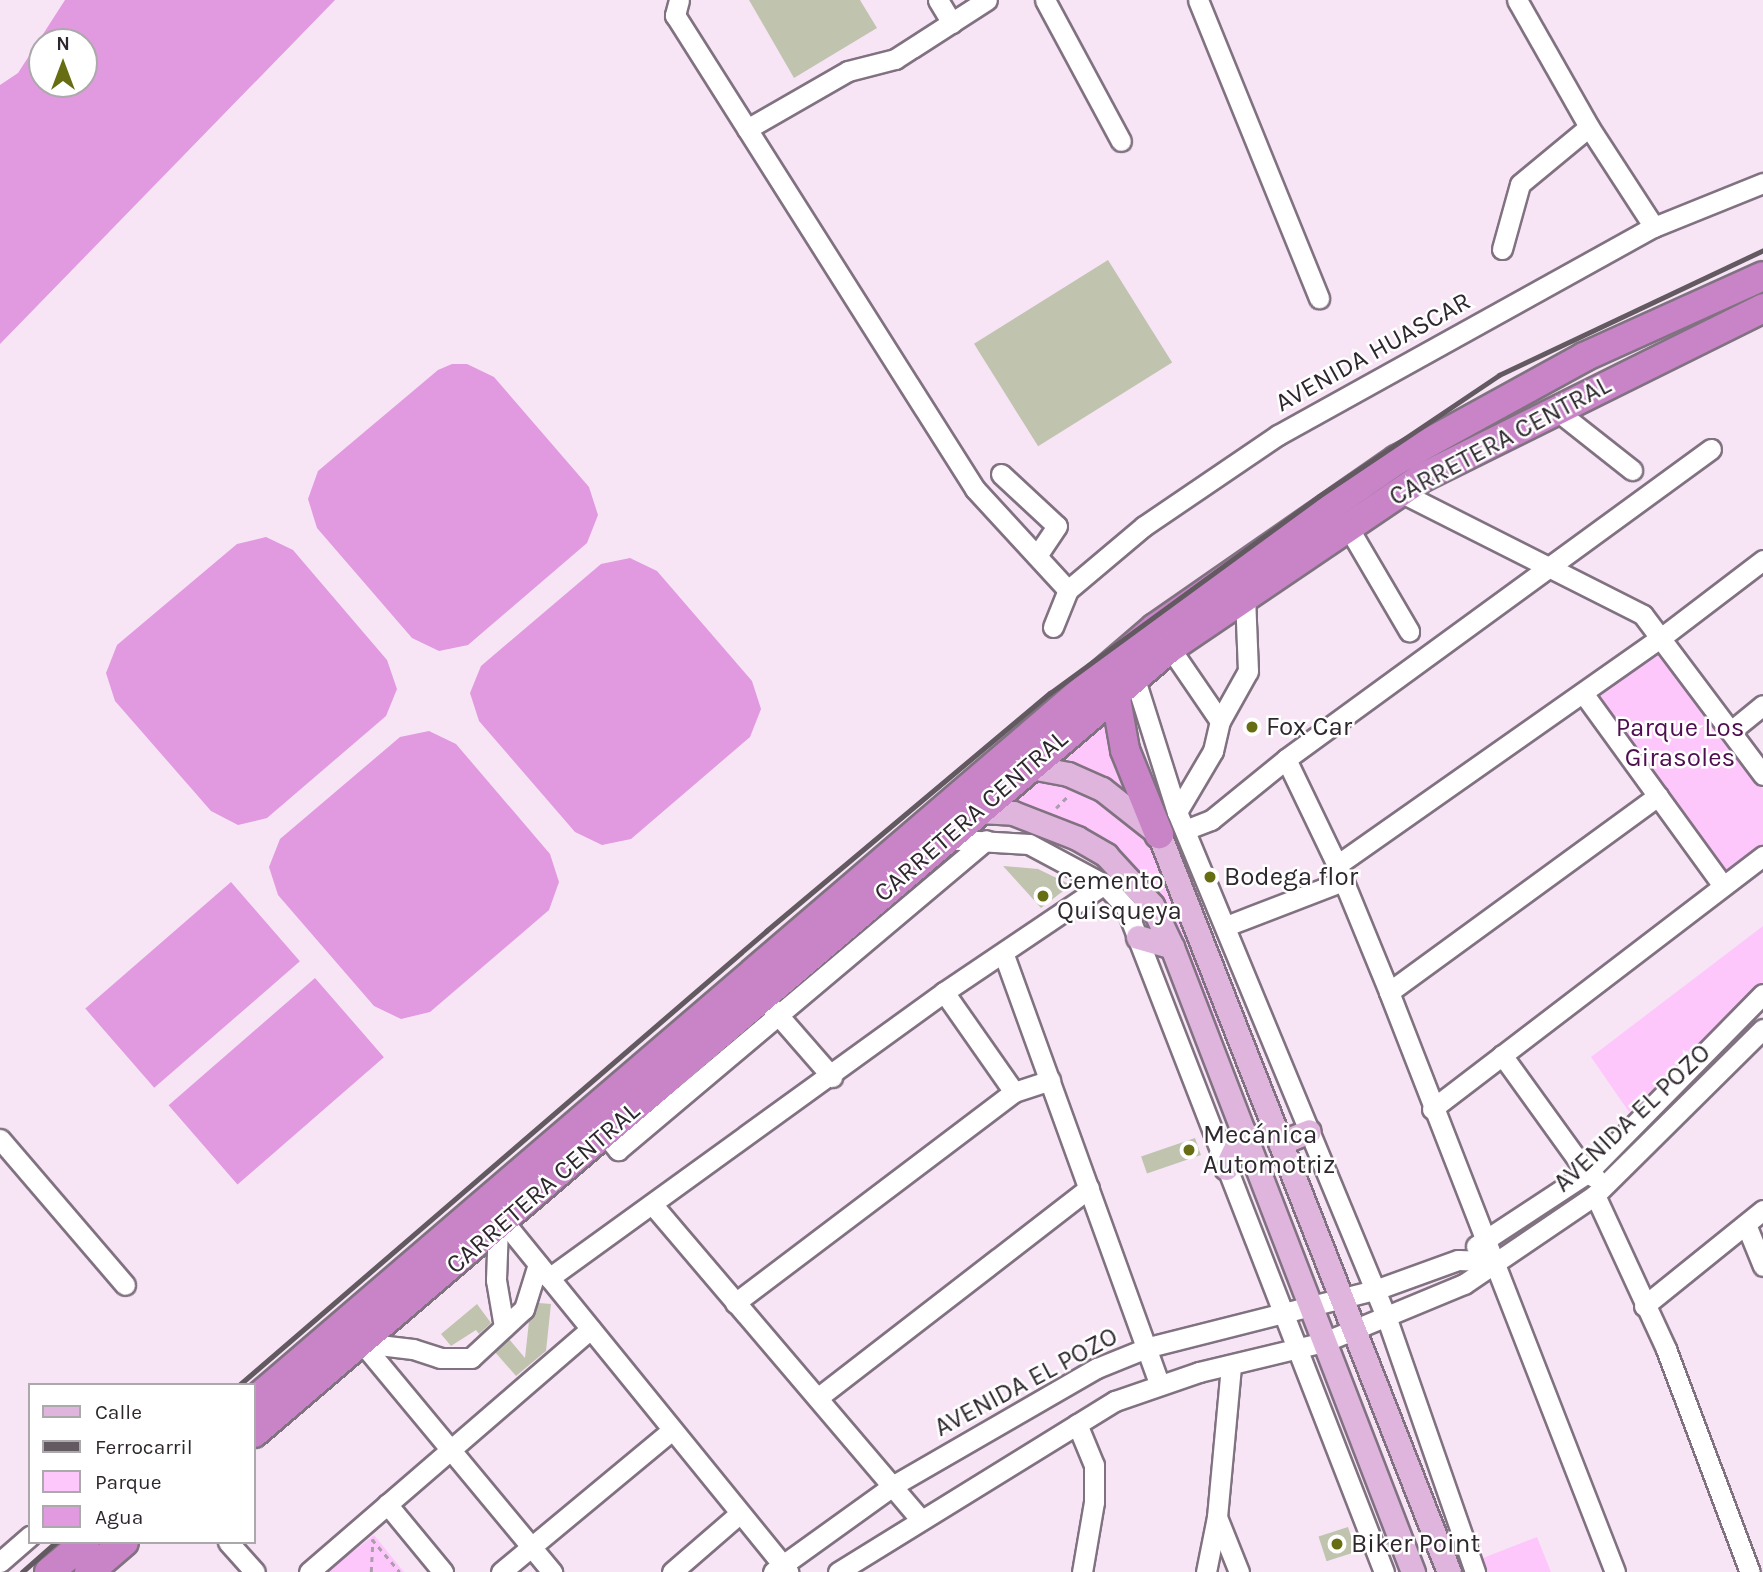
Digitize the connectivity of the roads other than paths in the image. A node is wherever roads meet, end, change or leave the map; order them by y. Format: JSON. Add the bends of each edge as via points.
{"nodes":[{"id":1,"x":679,"y":0,"type":"edge"},
{"id":2,"x":938,"y":0,"type":"edge"},
{"id":3,"x":987,"y":0,"type":"edge"},
{"id":4,"x":1045,"y":0,"type":"edge"},
{"id":5,"x":1198,"y":0,"type":"edge"},
{"id":6,"x":1517,"y":0,"type":"edge"},
{"id":7,"x":952,"y":23,"type":"junction"},
{"id":8,"x":1589,"y":127,"type":"junction"},
{"id":9,"x":747,"y":129,"type":"junction"},
{"id":10,"x":1121,"y":141,"type":"dead end"},
{"id":11,"x":1763,"y":183,"type":"edge"},
{"id":12,"x":1654,"y":227,"type":"junction"},
{"id":13,"x":1502,"y":249,"type":"dead end"},
{"id":14,"x":1763,"y":276,"type":"edge"},
{"id":15,"x":1319,"y":298,"type":"dead end"},
{"id":16,"x":1763,"y":308,"type":"edge"},
{"id":17,"x":1556,"y":410,"type":"junction"},
{"id":18,"x":1711,"y":449,"type":"dead end"},
{"id":19,"x":1632,"y":470,"type":"dead end"},
{"id":20,"x":1001,"y":474,"type":"dead end"},
{"id":21,"x":1400,"y":492,"type":"junction"},
{"id":22,"x":1348,"y":527,"type":"junction"},
{"id":23,"x":1037,"y":556,"type":"junction"},
{"id":24,"x":1763,"y":560,"type":"edge"},
{"id":25,"x":1552,"y":565,"type":"junction"},
{"id":26,"x":1068,"y":590,"type":"junction"},
{"id":27,"x":1245,"y":596,"type":"junction"},
{"id":28,"x":1053,"y":627,"type":"dead end"},
{"id":29,"x":1409,"y":631,"type":"dead end"},
{"id":30,"x":1662,"y":637,"type":"junction"},
{"id":31,"x":1170,"y":648,"type":"junction"},
{"id":32,"x":1125,"y":684,"type":"junction"},
{"id":33,"x":1583,"y":693,"type":"junction"},
{"id":34,"x":1763,"y":705,"type":"edge"},
{"id":35,"x":1220,"y":721,"type":"junction"},
{"id":36,"x":1731,"y":731,"type":"junction"},
{"id":37,"x":1286,"y":759,"type":"junction"},
{"id":38,"x":995,"y":763,"type":"junction"},
{"id":39,"x":1031,"y":765,"type":"junction"},
{"id":40,"x":1763,"y":775,"type":"edge"},
{"id":41,"x":1658,"y":796,"type":"junction"},
{"id":42,"x":977,"y":811,"type":"junction"},
{"id":43,"x":1174,"y":825,"type":"junction"},
{"id":44,"x":944,"y":839,"type":"junction"},
{"id":45,"x":986,"y":840,"type":"junction"},
{"id":46,"x":1763,"y":856,"type":"edge"},
{"id":47,"x":1340,"y":873,"type":"junction"},
{"id":48,"x":1104,"y":884,"type":"junction"},
{"id":49,"x":1723,"y":886,"type":"junction"},
{"id":50,"x":1226,"y":926,"type":"junction"},
{"id":51,"x":819,"y":932,"type":"junction"},
{"id":52,"x":1138,"y":937,"type":"junction"},
{"id":53,"x":1172,"y":947,"type":"junction"},
{"id":54,"x":1004,"y":955,"type":"junction"},
{"id":55,"x":944,"y":992,"type":"junction"},
{"id":56,"x":1389,"y":992,"type":"junction"},
{"id":57,"x":1763,"y":994,"type":"edge"},
{"id":58,"x":771,"y":1007,"type":"junction"},
{"id":59,"x":1763,"y":1029,"type":"edge"},
{"id":60,"x":1237,"y":1034,"type":"junction"},
{"id":61,"x":1211,"y":1048,"type":"junction"},
{"id":62,"x":1502,"y":1055,"type":"junction"},
{"id":63,"x":832,"y":1077,"type":"junction"},
{"id":64,"x":1050,"y":1080,"type":"junction"},
{"id":65,"x":1014,"y":1092,"type":"junction"},
{"id":66,"x":1432,"y":1109,"type":"junction"},
{"id":67,"x":1243,"y":1131,"type":"junction"},
{"id":68,"x":1309,"y":1131,"type":"junction"},
{"id":69,"x":0,"y":1139,"type":"edge"},
{"id":70,"x":1280,"y":1143,"type":"junction"},
{"id":71,"x":1226,"y":1168,"type":"junction"},
{"id":72,"x":1587,"y":1173,"type":"junction"},
{"id":73,"x":1089,"y":1188,"type":"junction"},
{"id":74,"x":1601,"y":1189,"type":"junction"},
{"id":75,"x":652,"y":1205,"type":"junction"},
{"id":76,"x":1763,"y":1210,"type":"edge"},
{"id":77,"x":501,"y":1225,"type":"junction"},
{"id":78,"x":1747,"y":1227,"type":"junction"},
{"id":79,"x":1485,"y":1240,"type":"junction"},
{"id":80,"x":1458,"y":1260,"type":"junction"},
{"id":81,"x":1494,"y":1261,"type":"junction"},
{"id":82,"x":1763,"y":1266,"type":"edge"},
{"id":83,"x":543,"y":1271,"type":"junction"},
{"id":84,"x":125,"y":1285,"type":"dead end"},
{"id":85,"x":1376,"y":1290,"type":"junction"},
{"id":86,"x":1342,"y":1297,"type":"junction"},
{"id":87,"x":735,"y":1303,"type":"junction"},
{"id":88,"x":1644,"y":1306,"type":"junction"},
{"id":89,"x":1310,"y":1308,"type":"junction"},
{"id":90,"x":1286,"y":1313,"type":"junction"},
{"id":91,"x":1387,"y":1319,"type":"junction"},
{"id":92,"x":505,"y":1327,"type":"junction"},
{"id":93,"x":591,"y":1329,"type":"junction"},
{"id":94,"x":1353,"y":1331,"type":"junction"},
{"id":95,"x":1324,"y":1342,"type":"junction"},
{"id":96,"x":362,"y":1343,"type":"junction"},
{"id":97,"x":1149,"y":1347,"type":"junction"},
{"id":98,"x":1300,"y":1348,"type":"junction"},
{"id":99,"x":1231,"y":1366,"type":"junction"},
{"id":100,"x":1159,"y":1384,"type":"junction"},
{"id":101,"x":820,"y":1396,"type":"junction"},
{"id":102,"x":256,"y":1399,"type":"edge"},
{"id":103,"x":1077,"y":1424,"type":"junction"},
{"id":104,"x":673,"y":1430,"type":"junction"},
{"id":105,"x":256,"y":1431,"type":"edge"},
{"id":106,"x":451,"y":1450,"type":"junction"},
{"id":107,"x":894,"y":1485,"type":"junction"},
{"id":108,"x":1420,"y":1501,"type":"junction"},
{"id":109,"x":387,"y":1504,"type":"junction"},
{"id":110,"x":1389,"y":1511,"type":"junction"},
{"id":111,"x":740,"y":1513,"type":"junction"},
{"id":112,"x":1217,"y":1517,"type":"junction"},
{"id":113,"x":920,"y":1519,"type":"junction"},
{"id":114,"x":28,"y":1538,"type":"edge"},
{"id":115,"x":83,"y":1544,"type":"edge"},
{"id":116,"x":122,"y":1544,"type":"edge"},
{"id":117,"x":230,"y":1544,"type":"edge"},
{"id":118,"x":531,"y":1547,"type":"junction"},
{"id":119,"x":0,"y":1562,"type":"edge"},
{"id":120,"x":781,"y":1569,"type":"edge"},
{"id":121,"x":49,"y":1572,"type":"edge"},
{"id":122,"x":89,"y":1572,"type":"edge"},
{"id":123,"x":255,"y":1572,"type":"edge"},
{"id":124,"x":309,"y":1572,"type":"edge"},
{"id":125,"x":443,"y":1572,"type":"edge"},
{"id":126,"x":501,"y":1572,"type":"edge"},
{"id":127,"x":552,"y":1572,"type":"edge"},
{"id":128,"x":672,"y":1572,"type":"edge"},
{"id":129,"x":838,"y":1572,"type":"edge"},
{"id":130,"x":1082,"y":1572,"type":"edge"},
{"id":131,"x":1206,"y":1572,"type":"edge"},
{"id":132,"x":1239,"y":1572,"type":"edge"},
{"id":133,"x":1384,"y":1572,"type":"edge"},
{"id":134,"x":1413,"y":1572,"type":"edge"},
{"id":135,"x":1449,"y":1572,"type":"edge"},
{"id":136,"x":1475,"y":1572,"type":"edge"},
{"id":137,"x":1615,"y":1572,"type":"edge"},
{"id":138,"x":1750,"y":1572,"type":"edge"}],
"edges":[{"from":1,"to":9,"type":"street","via":[[675,15]]},
{"from":2,"to":7,"type":"street"},
{"from":3,"to":7,"type":"street"},
{"from":4,"to":10,"type":"street"},
{"from":5,"to":15,"type":"street"},
{"from":6,"to":8,"type":"street"},
{"from":7,"to":9,"type":"street","via":[[895,59],[848,71]]},
{"from":8,"to":12,"type":"street"},
{"from":8,"to":13,"type":"street","via":[[1520,184]]},
{"from":9,"to":23,"type":"street","via":[[975,489]]},
{"from":11,"to":12,"type":"street","name":"AVENIDA HUASCAR"},
{"from":12,"to":26,"type":"street","name":"AVENIDA HUASCAR","via":[[1278,435],[1144,526]]},
{"from":14,"to":38,"type":"highway","name":"CARRETERA CENTRAL","via":[[1584,357],[1397,460],[1155,628]]},
{"from":16,"to":17,"type":"highway","name":"CARRETERA CENTRAL"},
{"from":17,"to":19,"type":"street"},
{"from":17,"to":21,"type":"highway","name":"CARRETERA CENTRAL"},
{"from":18,"to":25,"type":"street"},
{"from":20,"to":23,"type":"street","via":[[1056,526]]},
{"from":21,"to":22,"type":"highway","name":"CARRETERA CENTRAL"},
{"from":21,"to":25,"type":"street","via":[[1448,519]]},
{"from":22,"to":27,"type":"highway","name":"CARRETERA CENTRAL"},
{"from":22,"to":29,"type":"street"},
{"from":23,"to":26,"type":"street"},
{"from":24,"to":30,"type":"street"},
{"from":25,"to":30,"type":"street","via":[[1643,615]]},
{"from":25,"to":37,"type":"street"},
{"from":26,"to":28,"type":"street","name":"AVENIDA HUASCAR"},
{"from":27,"to":31,"type":"highway","name":"CARRETERA CENTRAL"},
{"from":27,"to":35,"type":"street","via":[[1248,671]]},
{"from":30,"to":33,"type":"street"},
{"from":30,"to":36,"type":"street"},
{"from":31,"to":32,"type":"highway","name":"CARRETERA CENTRAL"},
{"from":31,"to":35,"type":"street"},
{"from":32,"to":39,"type":"highway","name":"CARRETERA CENTRAL"},
{"from":32,"to":43,"type":"highway","via":[[1125,750]]},
{"from":33,"to":41,"type":"street"},
{"from":33,"to":47,"type":"street"},
{"from":34,"to":36,"type":"street"},
{"from":35,"to":43,"type":"street","via":[[1213,751]]},
{"from":36,"to":40,"type":"street"},
{"from":37,"to":43,"type":"street","via":[[1211,820]]},
{"from":37,"to":47,"type":"street"},
{"from":38,"to":39,"type":"main road"},
{"from":38,"to":51,"type":"highway","name":"CARRETERA CENTRAL"},
{"from":39,"to":42,"type":"highway","name":"CARRETERA CENTRAL"},
{"from":39,"to":43,"type":"main road","via":[[1102,789]]},
{"from":41,"to":49,"type":"street"},
{"from":41,"to":56,"type":"street"},
{"from":42,"to":44,"type":"highway","name":"CARRETERA CENTRAL"},
{"from":42,"to":53,"type":"main road","via":[[1042,821],[1106,855],[1152,905]]},
{"from":43,"to":50,"type":"street"},
{"from":43,"to":60,"type":"main road"},
{"from":44,"to":45,"type":"street"},
{"from":44,"to":51,"type":"highway","name":"CARRETERA CENTRAL"},
{"from":45,"to":48,"type":"street","via":[[1029,844]]},
{"from":45,"to":58,"type":"street"},
{"from":46,"to":49,"type":"street"},
{"from":47,"to":50,"type":"street"},
{"from":47,"to":56,"type":"street"},
{"from":48,"to":52,"type":"street","via":[[1126,908]]},
{"from":48,"to":54,"type":"street"},
{"from":49,"to":62,"type":"street"},
{"from":50,"to":68,"type":"street"},
{"from":51,"to":58,"type":"highway","name":"CARRETERA CENTRAL"},
{"from":51,"to":102,"type":"highway","name":"CARRETERA CENTRAL"},
{"from":52,"to":53,"type":"main road"},
{"from":52,"to":71,"type":"street"},
{"from":53,"to":61,"type":"main road"},
{"from":54,"to":55,"type":"street"},
{"from":54,"to":64,"type":"street"},
{"from":55,"to":63,"type":"street"},
{"from":55,"to":65,"type":"street"},
{"from":56,"to":66,"type":"street"},
{"from":57,"to":72,"type":"street"},
{"from":58,"to":63,"type":"street"},
{"from":58,"to":77,"type":"highway","name":"CARRETERA CENTRAL","via":[[605,1134]]},
{"from":59,"to":74,"type":"street","name":"AVENIDA EL POZO"},
{"from":60,"to":61,"type":"main road","via":[[1225,1034]]},
{"from":60,"to":70,"type":"main road"},
{"from":61,"to":67,"type":"main road"},
{"from":62,"to":66,"type":"street"},
{"from":62,"to":72,"type":"street"},
{"from":63,"to":75,"type":"street"},
{"from":64,"to":65,"type":"street"},
{"from":64,"to":73,"type":"street"},
{"from":65,"to":87,"type":"street"},
{"from":66,"to":79,"type":"street"},
{"from":67,"to":71,"type":"main road"},
{"from":67,"to":89,"type":"main road"},
{"from":68,"to":70,"type":"main road"},
{"from":68,"to":85,"type":"street"},
{"from":69,"to":84,"type":"street"},
{"from":70,"to":86,"type":"main road"},
{"from":71,"to":90,"type":"street"},
{"from":72,"to":74,"type":"street"},
{"from":72,"to":79,"type":"street"},
{"from":73,"to":97,"type":"street"},
{"from":73,"to":101,"type":"street"},
{"from":74,"to":81,"type":"street","name":"AVENIDA EL POZO","via":[[1546,1231]]},
{"from":74,"to":88,"type":"street"},
{"from":75,"to":83,"type":"street"},
{"from":75,"to":87,"type":"street"},
{"from":76,"to":78,"type":"street"},
{"from":77,"to":83,"type":"street"},
{"from":77,"to":92,"type":"street","via":[[496,1280]]},
{"from":77,"to":96,"type":"highway","name":"CARRETERA CENTRAL"},
{"from":78,"to":82,"type":"street"},
{"from":78,"to":88,"type":"street"},
{"from":79,"to":80,"type":"street"},
{"from":79,"to":81,"type":"street"},
{"from":80,"to":81,"type":"street","name":"AVENIDA EL POZO"},
{"from":80,"to":85,"type":"street","name":"AVENIDA EL POZO"},
{"from":81,"to":91,"type":"street","name":"AVENIDA EL POZO","via":[[1464,1284]]},
{"from":81,"to":137,"type":"street"},
{"from":83,"to":92,"type":"street","via":[[524,1309]]},
{"from":83,"to":93,"type":"street"},
{"from":85,"to":86,"type":"street","name":"AVENIDA EL POZO"},
{"from":85,"to":91,"type":"street"},
{"from":86,"to":89,"type":"street","name":"AVENIDA EL POZO"},
{"from":86,"to":94,"type":"main road"},
{"from":87,"to":101,"type":"street"},
{"from":88,"to":138,"type":"street","via":[[1666,1349]]},
{"from":89,"to":90,"type":"street","name":"AVENIDA EL POZO"},
{"from":89,"to":95,"type":"main road"},
{"from":90,"to":97,"type":"street","name":"AVENIDA EL POZO"},
{"from":90,"to":98,"type":"street"},
{"from":91,"to":94,"type":"street","name":"AVENIDA EL POZO"},
{"from":91,"to":136,"type":"street"},
{"from":92,"to":96,"type":"street","via":[[471,1358],[461,1360]]},
{"from":93,"to":104,"type":"street"},
{"from":93,"to":106,"type":"street"},
{"from":94,"to":95,"type":"street","name":"AVENIDA EL POZO"},
{"from":94,"to":108,"type":"main road"},
{"from":95,"to":98,"type":"street","name":"AVENIDA EL POZO"},
{"from":95,"to":110,"type":"main road"},
{"from":96,"to":105,"type":"highway","name":"CARRETERA CENTRAL"},
{"from":96,"to":106,"type":"street"},
{"from":97,"to":100,"type":"street"},
{"from":97,"to":107,"type":"street","name":"AVENIDA EL POZO","via":[[1097,1368]]},
{"from":98,"to":99,"type":"street","name":"AVENIDA EL POZO"},
{"from":98,"to":133,"type":"street"},
{"from":99,"to":100,"type":"street","name":"AVENIDA EL POZO"},
{"from":99,"to":112,"type":"street"},
{"from":100,"to":103,"type":"street","name":"AVENIDA EL POZO","via":[[1115,1401]]},
{"from":101,"to":107,"type":"street"},
{"from":103,"to":113,"type":"street","name":"AVENIDA EL POZO"},
{"from":103,"to":130,"type":"street","via":[[1094,1465],[1094,1502]]},
{"from":104,"to":111,"type":"street"},
{"from":104,"to":118,"type":"street"},
{"from":106,"to":109,"type":"street"},
{"from":106,"to":118,"type":"street"},
{"from":107,"to":113,"type":"street"},
{"from":107,"to":120,"type":"street","name":"AVENIDA EL POZO"},
{"from":108,"to":110,"type":"main road","via":[[1412,1512],[1400,1516]]},
{"from":108,"to":135,"type":"main road"},
{"from":109,"to":124,"type":"street","via":[[367,1533]]},
{"from":109,"to":125,"type":"street"},
{"from":110,"to":134,"type":"main road"},
{"from":111,"to":120,"type":"street"},
{"from":111,"to":128,"type":"street"},
{"from":112,"to":131,"type":"street"},
{"from":112,"to":132,"type":"street"},
{"from":113,"to":129,"type":"street","name":"AVENIDA EL POZO"},
{"from":114,"to":119,"type":"street"},
{"from":115,"to":121,"type":"highway"},
{"from":116,"to":122,"type":"highway"},
{"from":117,"to":123,"type":"street"},
{"from":118,"to":126,"type":"street"},
{"from":118,"to":127,"type":"street"}]}
